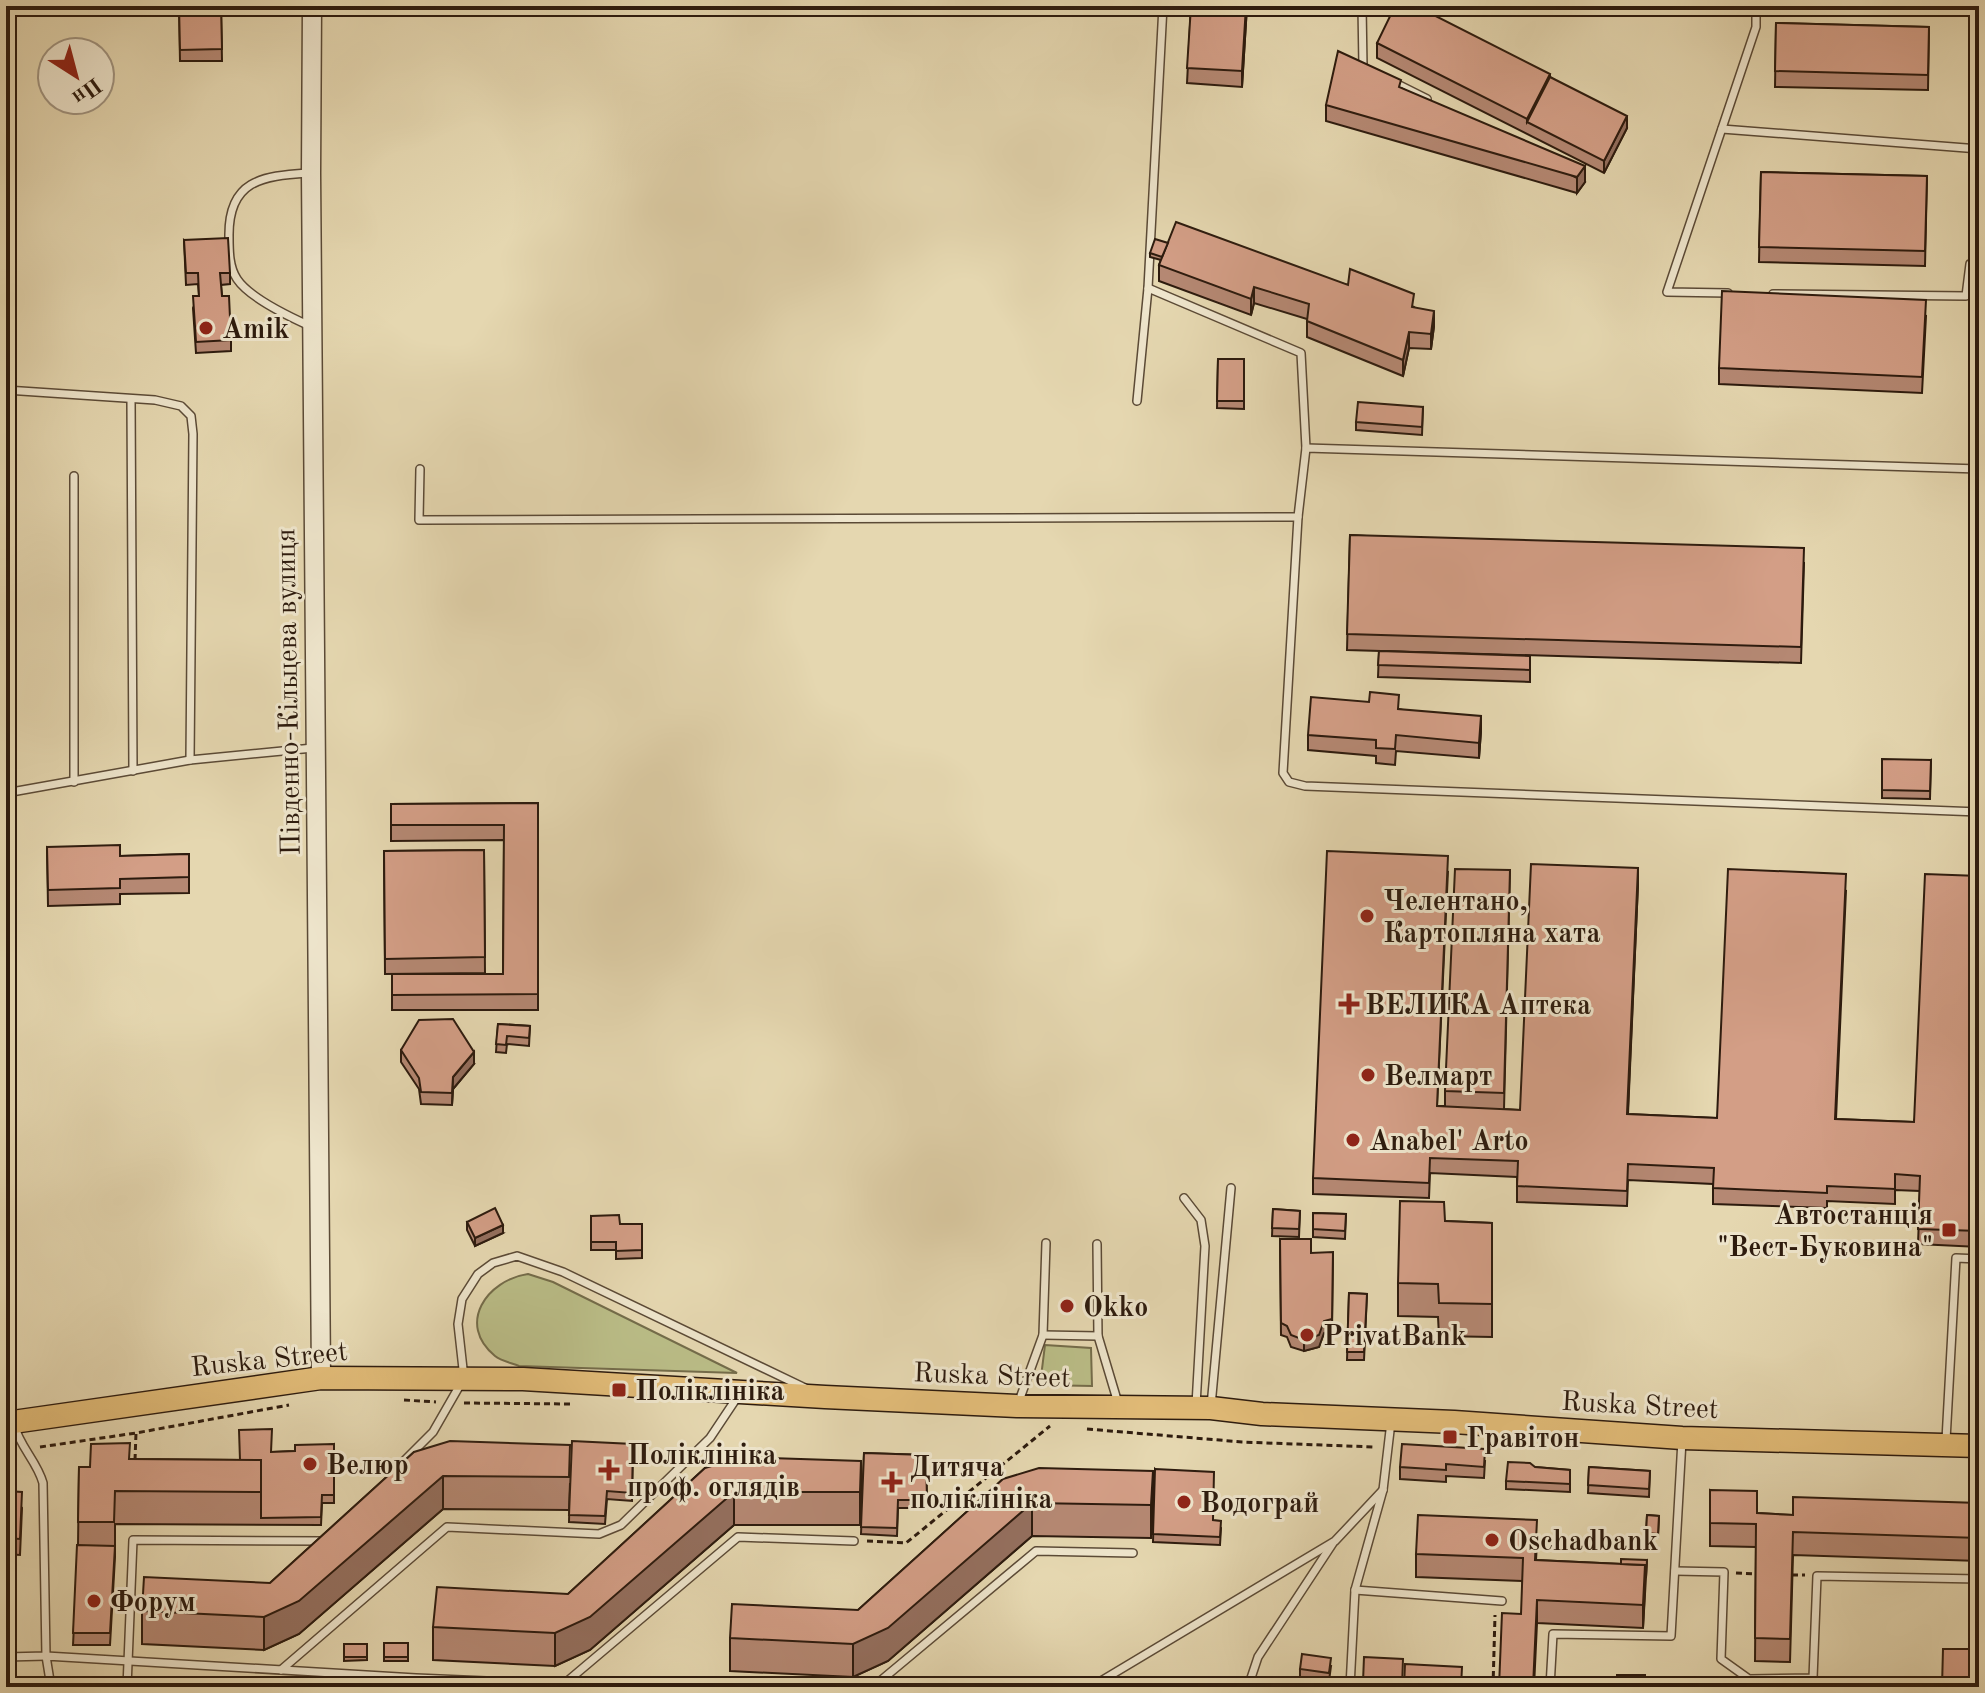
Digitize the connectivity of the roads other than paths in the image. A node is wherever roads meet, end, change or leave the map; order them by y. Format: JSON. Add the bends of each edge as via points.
{"nodes":[{"id":1,"x":312,"y":6,"type":"edge"},
{"id":2,"x":1163,"y":6,"type":"edge"},
{"id":3,"x":1362,"y":6,"type":"edge"},
{"id":4,"x":1756,"y":6,"type":"edge"},
{"id":5,"x":1374,"y":73,"type":"edge"},
{"id":6,"x":1387,"y":79,"type":"edge"},
{"id":7,"x":1440,"y":106,"type":"edge"},
{"id":8,"x":1722,"y":129,"type":"junction"},
{"id":9,"x":1979,"y":149,"type":"edge"},
{"id":10,"x":311,"y":173,"type":"junction"},
{"id":11,"x":1979,"y":264,"type":"edge"},
{"id":12,"x":1148,"y":288,"type":"junction"},
{"id":13,"x":1730,"y":293,"type":"edge"},
{"id":14,"x":1762,"y":294,"type":"edge"},
{"id":15,"x":312,"y":327,"type":"junction"},
{"id":16,"x":6,"y":390,"type":"edge"},
{"id":17,"x":131,"y":399,"type":"junction"},
{"id":18,"x":1137,"y":401,"type":"dead end"},
{"id":19,"x":1306,"y":448,"type":"junction"},
{"id":20,"x":420,"y":469,"type":"dead end"},
{"id":21,"x":1979,"y":469,"type":"edge"},
{"id":22,"x":74,"y":476,"type":"dead end"},
{"id":23,"x":1298,"y":517,"type":"junction"},
{"id":24,"x":316,"y":748,"type":"junction"},
{"id":25,"x":190,"y":760,"type":"junction"},
{"id":26,"x":133,"y":771,"type":"junction"},
{"id":27,"x":74,"y":782,"type":"junction"},
{"id":28,"x":6,"y":793,"type":"edge"},
{"id":29,"x":1979,"y":812,"type":"edge"},
{"id":30,"x":1231,"y":1188,"type":"dead end"},
{"id":31,"x":1184,"y":1198,"type":"dead end"},
{"id":32,"x":1046,"y":1243,"type":"dead end"},
{"id":33,"x":1097,"y":1244,"type":"dead end"},
{"id":34,"x":1979,"y":1259,"type":"edge"},
{"id":35,"x":1043,"y":1335,"type":"junction"},
{"id":36,"x":1098,"y":1336,"type":"junction"},
{"id":37,"x":321,"y":1378,"type":"junction"},
{"id":38,"x":464,"y":1378,"type":"junction"},
{"id":39,"x":741,"y":1390,"type":"junction"},
{"id":40,"x":825,"y":1397,"type":"junction"},
{"id":41,"x":1017,"y":1406,"type":"junction"},
{"id":42,"x":1119,"y":1408,"type":"junction"},
{"id":43,"x":1204,"y":1408,"type":"junction"},
{"id":44,"x":1391,"y":1419,"type":"junction"},
{"id":45,"x":10,"y":1422,"type":"edge"},
{"id":46,"x":1682,"y":1438,"type":"junction"},
{"id":47,"x":1946,"y":1444,"type":"junction"},
{"id":48,"x":1979,"y":1446,"type":"edge"},
{"id":49,"x":389,"y":1476,"type":"edge"},
{"id":50,"x":1383,"y":1490,"type":"junction"},
{"id":51,"x":333,"y":1531,"type":"edge"},
{"id":52,"x":854,"y":1541,"type":"road end"},
{"id":53,"x":1335,"y":1541,"type":"junction"},
{"id":54,"x":1133,"y":1553,"type":"dead end"},
{"id":55,"x":1675,"y":1571,"type":"junction"},
{"id":56,"x":1979,"y":1579,"type":"edge"},
{"id":57,"x":1355,"y":1590,"type":"junction"},
{"id":58,"x":1499,"y":1601,"type":"road end"},
{"id":59,"x":46,"y":1656,"type":"junction"},
{"id":60,"x":6,"y":1657,"type":"edge"},
{"id":61,"x":126,"y":1663,"type":"junction"},
{"id":62,"x":281,"y":1670,"type":"junction"},
{"id":63,"x":564,"y":1684,"type":"junction"},
{"id":64,"x":51,"y":1687,"type":"edge"},
{"id":65,"x":127,"y":1687,"type":"edge"},
{"id":66,"x":630,"y":1687,"type":"edge"},
{"id":67,"x":873,"y":1687,"type":"edge"},
{"id":68,"x":1091,"y":1687,"type":"edge"},
{"id":69,"x":1248,"y":1687,"type":"edge"},
{"id":70,"x":1350,"y":1687,"type":"edge"},
{"id":71,"x":1550,"y":1687,"type":"edge"}],
"edges":[{"from":1,"to":10,"type":"street","name":"Південно-Кільцева вулиця"},
{"from":2,"to":12,"type":"lane"},
{"from":3,"to":5,"type":"lane","via":[[1361,66]]},
{"from":4,"to":8,"type":"lane","via":[[1756,27]]},
{"from":6,"to":7,"type":"lane"},
{"from":8,"to":9,"type":"lane"},
{"from":8,"to":13,"type":"lane","via":[[1667,292]]},
{"from":10,"to":15,"type":"street","name":"Південно-Кільцева вулиця"},
{"from":10,"to":15,"type":"lane","via":[[268,176],[249,185],[229,217],[229,239],[230,263],[238,281],[275,309]]},
{"from":11,"to":14,"type":"lane","via":[[1970,264],[1966,296]]},
{"from":12,"to":18,"type":"lane"},
{"from":12,"to":19,"type":"lane","via":[[1301,353]]},
{"from":15,"to":24,"type":"street","name":"Південно-Кільцева вулиця"},
{"from":16,"to":17,"type":"lane"},
{"from":17,"to":25,"type":"lane","via":[[181,406],[191,416]]},
{"from":17,"to":26,"type":"lane"},
{"from":19,"to":21,"type":"lane"},
{"from":19,"to":23,"type":"lane"},
{"from":20,"to":23,"type":"lane","via":[[419,520]]},
{"from":22,"to":27,"type":"lane"},
{"from":23,"to":29,"type":"lane","via":[[1283,773],[1289,782]]},
{"from":24,"to":25,"type":"lane"},
{"from":24,"to":37,"type":"street","name":"Південно-Кільцева вулиця"},
{"from":25,"to":26,"type":"lane"},
{"from":26,"to":27,"type":"lane"},
{"from":27,"to":28,"type":"lane"},
{"from":30,"to":43,"type":"lane"},
{"from":31,"to":43,"type":"lane","via":[[1201,1220],[1205,1246]]},
{"from":32,"to":35,"type":"lane"},
{"from":33,"to":36,"type":"lane"},
{"from":34,"to":47,"type":"lane","via":[[1956,1258]]},
{"from":35,"to":36,"type":"lane"},
{"from":35,"to":41,"type":"lane"},
{"from":36,"to":42,"type":"lane"},
{"from":37,"to":38,"type":"main road","name":"Ruska Street"},
{"from":37,"to":45,"type":"main road","name":"Ruska Street"},
{"from":38,"to":39,"type":"main road","name":"Ruska Street"},
{"from":38,"to":40,"type":"lane","via":[[458,1324],[462,1299],[478,1274],[517,1256],[563,1272]]},
{"from":38,"to":49,"type":"lane","via":[[433,1432]]},
{"from":39,"to":40,"type":"main road","name":"Ruska Street"},
{"from":39,"to":62,"type":"lane","via":[[710,1438],[621,1525],[599,1534],[447,1527]]},
{"from":40,"to":41,"type":"main road","name":"Ruska Street"},
{"from":41,"to":42,"type":"main road","name":"Ruska Street"},
{"from":42,"to":43,"type":"main road","name":"Ruska Street"},
{"from":43,"to":44,"type":"main road","name":"Ruska Street"},
{"from":44,"to":46,"type":"main road","name":"Ruska Street"},
{"from":44,"to":50,"type":"lane"},
{"from":45,"to":59,"type":"lane","via":[[43,1483]]},
{"from":46,"to":47,"type":"main road","name":"Ruska Street"},
{"from":46,"to":55,"type":"lane"},
{"from":47,"to":48,"type":"main road","name":"Ruska Street"},
{"from":50,"to":53,"type":"lane"},
{"from":50,"to":57,"type":"lane"},
{"from":51,"to":61,"type":"lane","via":[[322,1542],[133,1540]]},
{"from":52,"to":63,"type":"lane","via":[[738,1537]]},
{"from":53,"to":68,"type":"lane"},
{"from":53,"to":69,"type":"lane","via":[[1258,1657]]},
{"from":54,"to":67,"type":"lane","via":[[1036,1551]]},
{"from":55,"to":56,"type":"lane","via":[[1724,1572],[1721,1659],[1749,1679],[1813,1678],[1817,1576]]},
{"from":55,"to":71,"type":"lane","via":[[1671,1636],[1553,1634]]},
{"from":57,"to":58,"type":"lane"},
{"from":57,"to":70,"type":"lane"},
{"from":59,"to":60,"type":"lane"},
{"from":59,"to":61,"type":"lane"},
{"from":59,"to":64,"type":"lane"},
{"from":61,"to":62,"type":"lane"},
{"from":61,"to":65,"type":"lane"},
{"from":62,"to":63,"type":"lane"},
{"from":63,"to":66,"type":"lane"}]}
